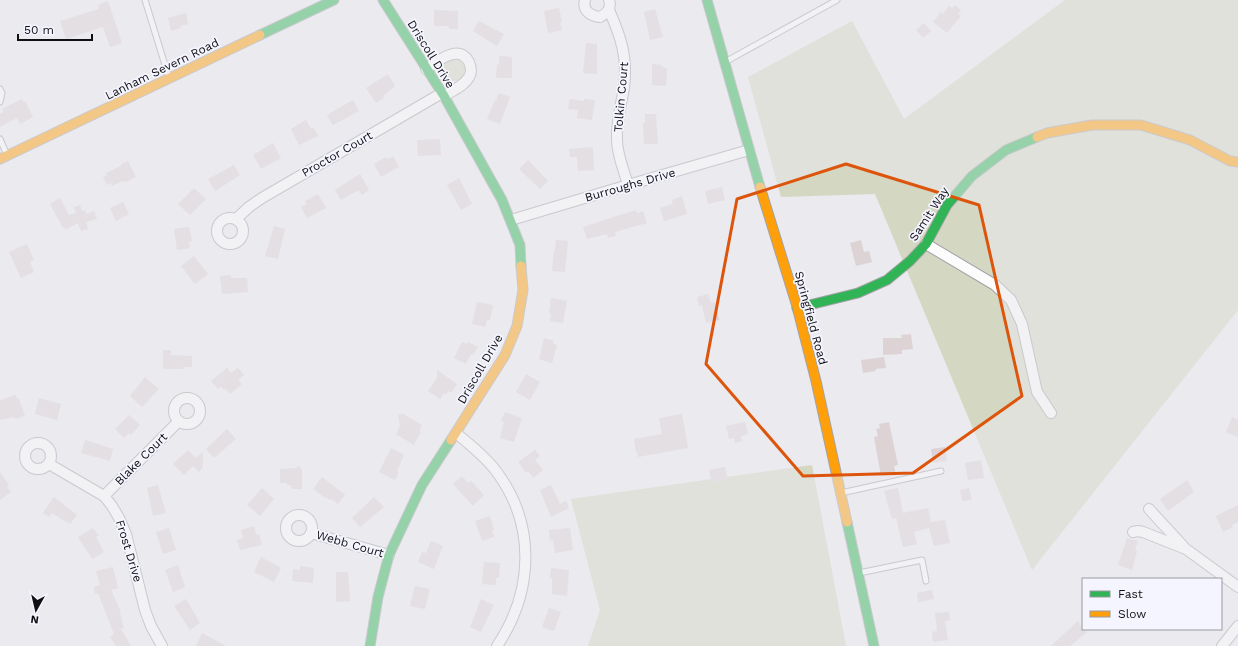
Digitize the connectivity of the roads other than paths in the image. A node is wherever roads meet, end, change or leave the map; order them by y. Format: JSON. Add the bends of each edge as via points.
{"nodes":[{"id":1,"x":145,"y":0,"type":"edge"},
{"id":2,"x":334,"y":0,"type":"edge"},
{"id":3,"x":383,"y":0,"type":"edge"},
{"id":4,"x":585,"y":0,"type":"edge"},
{"id":5,"x":707,"y":0,"type":"edge"},
{"id":6,"x":837,"y":0,"type":"edge"},
{"id":7,"x":609,"y":5,"type":"edge"},
{"id":8,"x":725,"y":63,"type":"junction"},
{"id":9,"x":426,"y":69,"type":"junction"},
{"id":10,"x":169,"y":79,"type":"junction"},
{"id":11,"x":0,"y":89,"type":"edge"},
{"id":12,"x":443,"y":94,"type":"junction"},
{"id":13,"x":0,"y":102,"type":"edge"},
{"id":14,"x":0,"y":139,"type":"edge"},
{"id":15,"x":749,"y":150,"type":"junction"},
{"id":16,"x":4,"y":157,"type":"edge"},
{"id":17,"x":1238,"y":162,"type":"edge"},
{"id":18,"x":628,"y":185,"type":"junction"},
{"id":19,"x":236,"y":219,"type":"dead end"},
{"id":20,"x":511,"y":220,"type":"junction"},
{"id":21,"x":926,"y":244,"type":"junction"},
{"id":22,"x":797,"y":308,"type":"junction"},
{"id":23,"x":1051,"y":413,"type":"dead end"},
{"id":24,"x":179,"y":421,"type":"dead end"},
{"id":25,"x":456,"y":433,"type":"junction"},
{"id":26,"x":49,"y":464,"type":"dead end"},
{"id":27,"x":941,"y":471,"type":"dead end"},
{"id":28,"x":840,"y":493,"type":"junction"},
{"id":29,"x":104,"y":496,"type":"junction"},
{"id":30,"x":1149,"y":509,"type":"dead end"},
{"id":31,"x":1133,"y":532,"type":"dead end"},
{"id":32,"x":311,"y":533,"type":"dead end"},
{"id":33,"x":1186,"y":549,"type":"junction"},
{"id":34,"x":389,"y":555,"type":"junction"},
{"id":35,"x":858,"y":573,"type":"junction"},
{"id":36,"x":926,"y":581,"type":"dead end"},
{"id":37,"x":1238,"y":587,"type":"edge"},
{"id":38,"x":1238,"y":626,"type":"edge"},
{"id":39,"x":162,"y":646,"type":"edge"},
{"id":40,"x":370,"y":646,"type":"edge"},
{"id":41,"x":497,"y":646,"type":"edge"},
{"id":42,"x":874,"y":646,"type":"edge"},
{"id":43,"x":1222,"y":646,"type":"edge"}],
"edges":[{"from":1,"to":10,"type":"lane"},
{"from":2,"to":10,"type":"street","name":"Lanham Severn Road"},
{"from":3,"to":9,"type":"street","name":"Driscoll Drive"},
{"from":4,"to":7,"type":"street","via":[[586,10],[591,16],[600,17]]},
{"from":5,"to":8,"type":"street","name":"Springfield Road"},
{"from":6,"to":8,"type":"lane"},
{"from":7,"to":18,"type":"street","name":"Tolkin Court","via":[[624,54],[625,69],[617,140]]},
{"from":8,"to":15,"type":"street","name":"Springfield Road"},
{"from":9,"to":12,"type":"street","name":"Driscoll Drive"},
{"from":9,"to":12,"type":"street","via":[[452,54],[464,56],[468,61],[471,67],[470,77]]},
{"from":10,"to":16,"type":"street","name":"Lanham Severn Road"},
{"from":11,"to":13,"type":"lane"},
{"from":12,"to":19,"type":"street","name":"Proctor Court","via":[[262,198]]},
{"from":12,"to":20,"type":"street","name":"Driscoll Drive"},
{"from":14,"to":16,"type":"lane"},
{"from":15,"to":18,"type":"street","name":"Burroughs Drive"},
{"from":15,"to":22,"type":"street","name":"Springfield Road"},
{"from":17,"to":21,"type":"street","name":"Samit Way","via":[[1230,161],[1190,140],[1141,125],[1092,125],[1047,133],[1006,150],[972,176],[947,205]]},
{"from":18,"to":20,"type":"street","name":"Burroughs Drive"},
{"from":20,"to":25,"type":"street","name":"Driscoll Drive","via":[[520,245],[522,271],[523,290],[517,326],[505,355]]},
{"from":21,"to":22,"type":"street","name":"Samit Way","via":[[887,280],[858,293]]},
{"from":21,"to":23,"type":"street","via":[[995,285],[1011,300],[1022,324],[1037,392]]},
{"from":22,"to":28,"type":"street","name":"Springfield Road"},
{"from":24,"to":29,"type":"street","name":"Blake Court"},
{"from":25,"to":34,"type":"street","name":"Driscoll Drive","via":[[422,484]]},
{"from":25,"to":41,"type":"street","via":[[496,470],[512,496],[522,524],[526,561],[520,598]]},
{"from":26,"to":29,"type":"street","name":"Frost Drive"},
{"from":27,"to":28,"type":"lane"},
{"from":28,"to":35,"type":"street","name":"Springfield Road"},
{"from":29,"to":39,"type":"street","name":"Frost Drive","via":[[126,534],[145,610]]},
{"from":30,"to":33,"type":"street"},
{"from":31,"to":33,"type":"street","via":[[1143,532]]},
{"from":32,"to":34,"type":"street","name":"Webb Court"},
{"from":33,"to":37,"type":"street"},
{"from":34,"to":40,"type":"street","name":"Driscoll Drive","via":[[378,597]]},
{"from":35,"to":36,"type":"lane","via":[[922,560]]},
{"from":35,"to":42,"type":"street","name":"Springfield Road"},
{"from":38,"to":43,"type":"street"}]}
